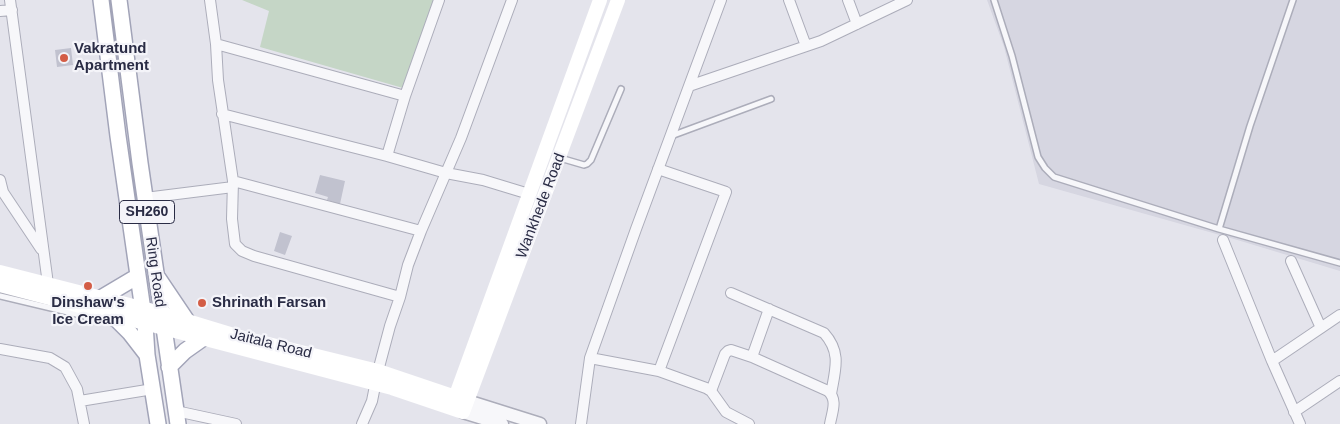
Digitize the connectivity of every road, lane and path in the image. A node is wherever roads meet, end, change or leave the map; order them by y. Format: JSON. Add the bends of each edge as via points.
{"nodes":[{"id":1,"x":101,"y":0,"type":"edge"},
{"id":2,"x":120,"y":0,"type":"edge"},
{"id":3,"x":210,"y":0,"type":"edge"},
{"id":4,"x":439,"y":0,"type":"edge"},
{"id":5,"x":512,"y":0,"type":"edge"},
{"id":6,"x":600,"y":0,"type":"edge"},
{"id":7,"x":618,"y":0,"type":"edge"},
{"id":8,"x":721,"y":0,"type":"edge"},
{"id":9,"x":789,"y":0,"type":"edge"},
{"id":10,"x":848,"y":0,"type":"edge"},
{"id":11,"x":907,"y":0,"type":"edge"},
{"id":12,"x":994,"y":0,"type":"edge"},
{"id":13,"x":1293,"y":0,"type":"edge"},
{"id":14,"x":11,"y":5,"type":"edge"},
{"id":15,"x":0,"y":11,"type":"edge"},
{"id":16,"x":857,"y":24,"type":"junction"},
{"id":17,"x":216,"y":44,"type":"junction"},
{"id":18,"x":806,"y":46,"type":"junction"},
{"id":19,"x":689,"y":86,"type":"junction"},
{"id":20,"x":621,"y":89,"type":"dead end"},
{"id":21,"x":406,"y":96,"type":"junction"},
{"id":22,"x":771,"y":99,"type":"dead end"},
{"id":23,"x":222,"y":114,"type":"junction"},
{"id":24,"x":670,"y":136,"type":"junction"},
{"id":25,"x":546,"y":152,"type":"junction"},
{"id":26,"x":387,"y":156,"type":"junction"},
{"id":27,"x":560,"y":158,"type":"junction"},
{"id":28,"x":658,"y":169,"type":"junction"},
{"id":29,"x":446,"y":173,"type":"junction"},
{"id":30,"x":0,"y":180,"type":"edge"},
{"id":31,"x":233,"y":184,"type":"junction"},
{"id":32,"x":2,"y":192,"type":"edge"},
{"id":33,"x":529,"y":194,"type":"junction"},
{"id":34,"x":145,"y":198,"type":"junction"},
{"id":35,"x":1219,"y":229,"type":"junction"},
{"id":36,"x":421,"y":231,"type":"junction"},
{"id":37,"x":1223,"y":240,"type":"dead end"},
{"id":38,"x":44,"y":252,"type":"junction"},
{"id":39,"x":1291,"y":261,"type":"dead end"},
{"id":40,"x":1340,"y":263,"type":"edge"},
{"id":41,"x":0,"y":272,"type":"edge"},
{"id":42,"x":156,"y":274,"type":"junction"},
{"id":43,"x":138,"y":276,"type":"junction"},
{"id":44,"x":48,"y":284,"type":"junction"},
{"id":45,"x":0,"y":285,"type":"edge"},
{"id":46,"x":731,"y":292,"type":"dead end"},
{"id":47,"x":0,"y":296,"type":"edge"},
{"id":48,"x":102,"y":298,"type":"junction"},
{"id":49,"x":400,"y":298,"type":"junction"},
{"id":50,"x":143,"y":309,"type":"junction"},
{"id":51,"x":769,"y":309,"type":"junction"},
{"id":52,"x":161,"y":314,"type":"junction"},
{"id":53,"x":1340,"y":315,"type":"edge"},
{"id":54,"x":117,"y":320,"type":"junction"},
{"id":55,"x":188,"y":321,"type":"junction"},
{"id":56,"x":145,"y":324,"type":"junction"},
{"id":57,"x":1321,"y":328,"type":"junction"},
{"id":58,"x":164,"y":329,"type":"junction"},
{"id":59,"x":202,"y":339,"type":"junction"},
{"id":60,"x":5,"y":350,"type":"edge"},
{"id":61,"x":147,"y":355,"type":"junction"},
{"id":62,"x":0,"y":357,"type":"edge"},
{"id":63,"x":752,"y":357,"type":"junction"},
{"id":64,"x":590,"y":358,"type":"junction"},
{"id":65,"x":1272,"y":361,"type":"junction"},
{"id":66,"x":169,"y":367,"type":"junction"},
{"id":67,"x":658,"y":371,"type":"junction"},
{"id":68,"x":377,"y":378,"type":"junction"},
{"id":69,"x":1340,"y":381,"type":"edge"},
{"id":70,"x":153,"y":389,"type":"junction"},
{"id":71,"x":710,"y":391,"type":"junction"},
{"id":72,"x":831,"y":394,"type":"junction"},
{"id":73,"x":80,"y":401,"type":"junction"},
{"id":74,"x":464,"y":409,"type":"edge"},
{"id":75,"x":1294,"y":412,"type":"junction"},
{"id":76,"x":177,"y":417,"type":"edge"},
{"id":77,"x":84,"y":424,"type":"edge"},
{"id":78,"x":158,"y":424,"type":"edge"},
{"id":79,"x":236,"y":424,"type":"edge"},
{"id":80,"x":362,"y":424,"type":"edge"},
{"id":81,"x":502,"y":424,"type":"edge"},
{"id":82,"x":540,"y":424,"type":"edge"},
{"id":83,"x":581,"y":424,"type":"edge"},
{"id":84,"x":750,"y":424,"type":"edge"},
{"id":85,"x":830,"y":424,"type":"edge"},
{"id":86,"x":1300,"y":424,"type":"edge"}],
"edges":[{"from":1,"to":43,"type":"main road","number":"SH260"},
{"from":2,"to":34,"type":"main road","name":"Ring Road","number":"SH260"},
{"from":3,"to":17,"type":"street"},
{"from":4,"to":21,"type":"street"},
{"from":5,"to":29,"type":"street"},
{"from":6,"to":25,"type":"main road","name":"Wankhede Road"},
{"from":7,"to":27,"type":"main road","name":"Wankhede Road"},
{"from":8,"to":19,"type":"street"},
{"from":9,"to":18,"type":"street"},
{"from":10,"to":16,"type":"street"},
{"from":11,"to":16,"type":"street"},
{"from":12,"to":35,"type":"lane","via":[[1038,157],[1045,168],[1054,176]]},
{"from":13,"to":35,"type":"lane"},
{"from":14,"to":15,"type":"street"},
{"from":14,"to":38,"type":"street"},
{"from":16,"to":18,"type":"street"},
{"from":17,"to":21,"type":"street"},
{"from":17,"to":23,"type":"street"},
{"from":18,"to":19,"type":"street"},
{"from":19,"to":24,"type":"street"},
{"from":20,"to":27,"type":"lane","via":[[591,160],[584,165]]},
{"from":21,"to":26,"type":"street"},
{"from":22,"to":24,"type":"lane"},
{"from":23,"to":26,"type":"street"},
{"from":23,"to":31,"type":"street"},
{"from":24,"to":28,"type":"street"},
{"from":25,"to":27,"type":"lane"},
{"from":25,"to":33,"type":"main road","name":"Wankhede Road"},
{"from":26,"to":29,"type":"street"},
{"from":27,"to":74,"type":"main road","name":"Wankhede Road"},
{"from":28,"to":64,"type":"street"},
{"from":28,"to":67,"type":"street","via":[[726,192]]},
{"from":29,"to":33,"type":"street"},
{"from":29,"to":36,"type":"street"},
{"from":30,"to":32,"type":"street"},
{"from":31,"to":34,"type":"street"},
{"from":31,"to":36,"type":"street"},
{"from":31,"to":49,"type":"street","via":[[235,244],[242,251]]},
{"from":32,"to":38,"type":"street"},
{"from":33,"to":74,"type":"main road","name":"Wankhede Road"},
{"from":34,"to":42,"type":"main road","name":"Ring Road","number":"SH260"},
{"from":35,"to":40,"type":"lane"},
{"from":36,"to":49,"type":"street"},
{"from":37,"to":65,"type":"street"},
{"from":38,"to":44,"type":"street"},
{"from":39,"to":57,"type":"street"},
{"from":41,"to":44,"type":"main road","name":"Jaitala Road"},
{"from":42,"to":52,"type":"main road","name":"Ring Road","number":"SH260"},
{"from":42,"to":55,"type":"main road"},
{"from":43,"to":48,"type":"main road"},
{"from":43,"to":50,"type":"main road","number":"SH260"},
{"from":44,"to":48,"type":"main road","name":"Jaitala Road"},
{"from":45,"to":54,"type":"main road","name":"Jaitala Road"},
{"from":46,"to":51,"type":"street"},
{"from":47,"to":54,"type":"lane"},
{"from":48,"to":50,"type":"main road","name":"Jaitala Road"},
{"from":49,"to":68,"type":"street"},
{"from":50,"to":52,"type":"main road","name":"Jaitala Road"},
{"from":50,"to":56,"type":"main road","number":"SH260"},
{"from":51,"to":63,"type":"street"},
{"from":51,"to":72,"type":"street","via":[[824,333],[828,338],[837,360]]},
{"from":52,"to":55,"type":"main road","name":"Jaitala Road"},
{"from":52,"to":58,"type":"main road","name":"Ring Road","number":"SH260"},
{"from":53,"to":57,"type":"street"},
{"from":54,"to":56,"type":"main road","name":"Jaitala Road"},
{"from":54,"to":61,"type":"main road"},
{"from":55,"to":68,"type":"main road","name":"Jaitala Road"},
{"from":56,"to":58,"type":"main road","name":"Jaitala Road"},
{"from":56,"to":61,"type":"main road","number":"SH260"},
{"from":57,"to":65,"type":"street"},
{"from":58,"to":59,"type":"main road","name":"Jaitala Road"},
{"from":58,"to":66,"type":"main road","name":"Ring Road","number":"SH260"},
{"from":59,"to":66,"type":"main road"},
{"from":59,"to":68,"type":"main road","name":"Jaitala Road"},
{"from":60,"to":62,"type":"street"},
{"from":60,"to":73,"type":"street","via":[[50,358],[65,367]]},
{"from":61,"to":70,"type":"main road","number":"SH260"},
{"from":63,"to":71,"type":"street","via":[[728,351]]},
{"from":63,"to":72,"type":"street"},
{"from":64,"to":67,"type":"street"},
{"from":64,"to":83,"type":"street"},
{"from":65,"to":75,"type":"street"},
{"from":66,"to":76,"type":"main road","name":"Ring Road","number":"SH260"},
{"from":67,"to":71,"type":"street"},
{"from":68,"to":74,"type":"main road","name":"Jaitala Road","via":[[392,388]]},
{"from":68,"to":80,"type":"street"},
{"from":69,"to":75,"type":"street"},
{"from":70,"to":73,"type":"street"},
{"from":70,"to":78,"type":"main road","number":"SH260"},
{"from":71,"to":84,"type":"street","via":[[726,412]]},
{"from":72,"to":85,"type":"street","via":[[834,403]]},
{"from":73,"to":77,"type":"street"},
{"from":74,"to":81,"type":"street","name":"Jaitala Road"},
{"from":74,"to":82,"type":"street","name":"Jaitala Road"},
{"from":75,"to":86,"type":"street"},
{"from":76,"to":79,"type":"street"}]}
